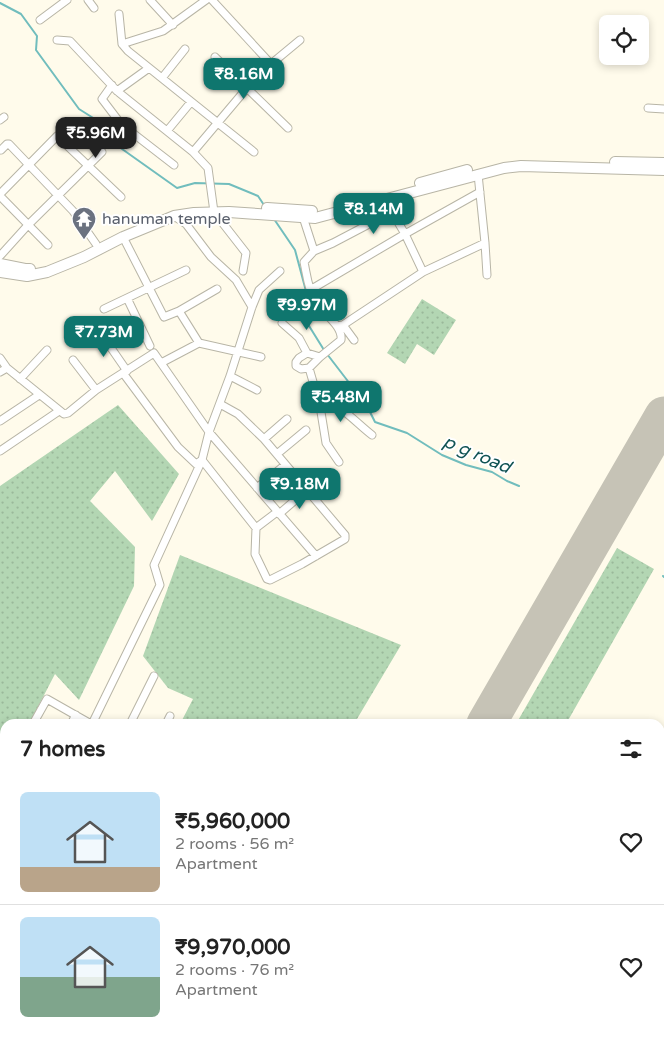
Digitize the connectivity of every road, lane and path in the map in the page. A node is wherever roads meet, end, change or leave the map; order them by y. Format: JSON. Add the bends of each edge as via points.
{"nodes":[{"id":1,"x":67,"y":0,"type":"edge"},
{"id":2,"x":88,"y":0,"type":"edge"},
{"id":3,"x":150,"y":0,"type":"edge"},
{"id":4,"x":206,"y":0,"type":"edge"},
{"id":5,"x":212,"y":0,"type":"edge"},
{"id":6,"x":94,"y":8,"type":"dead end"},
{"id":7,"x":119,"y":14,"type":"dead end"},
{"id":8,"x":40,"y":20,"type":"dead end"},
{"id":9,"x":173,"y":25,"type":"junction"},
{"id":10,"x":57,"y":40,"type":"dead end"},
{"id":11,"x":300,"y":40,"type":"dead end"},
{"id":12,"x":122,"y":44,"type":"junction"},
{"id":13,"x":185,"y":49,"type":"dead end"},
{"id":14,"x":214,"y":56,"type":"dead end"},
{"id":15,"x":272,"y":64,"type":"junction"},
{"id":16,"x":149,"y":68,"type":"junction"},
{"id":17,"x":162,"y":78,"type":"junction"},
{"id":18,"x":112,"y":86,"type":"junction"},
{"id":19,"x":247,"y":88,"type":"junction"},
{"id":20,"x":117,"y":91,"type":"junction"},
{"id":21,"x":191,"y":102,"type":"junction"},
{"id":22,"x":648,"y":108,"type":"dead end"},
{"id":23,"x":664,"y":109,"type":"edge"},
{"id":24,"x":218,"y":123,"type":"junction"},
{"id":25,"x":288,"y":128,"type":"dead end"},
{"id":26,"x":167,"y":131,"type":"junction"},
{"id":27,"x":1,"y":150,"type":"edge"},
{"id":28,"x":102,"y":152,"type":"dead end"},
{"id":29,"x":193,"y":152,"type":"junction"},
{"id":30,"x":254,"y":152,"type":"dead end"},
{"id":31,"x":664,"y":163,"type":"edge"},
{"id":32,"x":28,"y":165,"type":"junction"},
{"id":33,"x":174,"y":165,"type":"dead end"},
{"id":34,"x":87,"y":166,"type":"junction"},
{"id":35,"x":664,"y":170,"type":"edge"},
{"id":36,"x":478,"y":174,"type":"junction"},
{"id":37,"x":480,"y":192,"type":"junction"},
{"id":38,"x":0,"y":195,"type":"edge"},
{"id":39,"x":58,"y":196,"type":"junction"},
{"id":40,"x":121,"y":197,"type":"dead end"},
{"id":41,"x":381,"y":200,"type":"junction"},
{"id":42,"x":214,"y":209,"type":"junction"},
{"id":43,"x":282,"y":212,"type":"junction"},
{"id":44,"x":392,"y":212,"type":"junction"},
{"id":45,"x":174,"y":216,"type":"junction"},
{"id":46,"x":303,"y":217,"type":"junction"},
{"id":47,"x":28,"y":224,"type":"junction"},
{"id":48,"x":405,"y":234,"type":"junction"},
{"id":49,"x":123,"y":237,"type":"junction"},
{"id":50,"x":485,"y":243,"type":"junction"},
{"id":51,"x":48,"y":244,"type":"dead end"},
{"id":52,"x":96,"y":244,"type":"junction"},
{"id":53,"x":314,"y":251,"type":"junction"},
{"id":54,"x":0,"y":256,"type":"edge"},
{"id":55,"x":0,"y":264,"type":"edge"},
{"id":56,"x":186,"y":270,"type":"dead end"},
{"id":57,"x":243,"y":271,"type":"dead end"},
{"id":58,"x":280,"y":271,"type":"dead end"},
{"id":59,"x":0,"y":272,"type":"edge"},
{"id":60,"x":424,"y":272,"type":"junction"},
{"id":61,"x":487,"y":275,"type":"dead end"},
{"id":62,"x":149,"y":288,"type":"junction"},
{"id":63,"x":218,"y":289,"type":"dead end"},
{"id":64,"x":310,"y":290,"type":"junction"},
{"id":65,"x":127,"y":298,"type":"junction"},
{"id":66,"x":252,"y":307,"type":"junction"},
{"id":67,"x":104,"y":309,"type":"dead end"},
{"id":68,"x":179,"y":311,"type":"junction"},
{"id":69,"x":282,"y":323,"type":"dead end"},
{"id":70,"x":340,"y":326,"type":"junction"},
{"id":71,"x":100,"y":332,"type":"dead end"},
{"id":72,"x":354,"y":340,"type":"dead end"},
{"id":73,"x":199,"y":343,"type":"junction"},
{"id":74,"x":150,"y":346,"type":"dead end"},
{"id":75,"x":47,"y":350,"type":"dead end"},
{"id":76,"x":237,"y":352,"type":"junction"},
{"id":77,"x":307,"y":353,"type":"junction"},
{"id":78,"x":320,"y":356,"type":"junction"},
{"id":79,"x":261,"y":357,"type":"dead end"},
{"id":80,"x":0,"y":358,"type":"edge"},
{"id":81,"x":73,"y":360,"type":"dead end"},
{"id":82,"x":161,"y":363,"type":"junction"},
{"id":83,"x":7,"y":368,"type":"junction"},
{"id":84,"x":309,"y":368,"type":"junction"},
{"id":85,"x":0,"y":372,"type":"edge"},
{"id":86,"x":125,"y":372,"type":"junction"},
{"id":87,"x":230,"y":376,"type":"junction"},
{"id":88,"x":20,"y":379,"type":"junction"},
{"id":89,"x":96,"y":390,"type":"junction"},
{"id":90,"x":257,"y":390,"type":"dead end"},
{"id":91,"x":39,"y":395,"type":"junction"},
{"id":92,"x":317,"y":398,"type":"junction"},
{"id":93,"x":220,"y":404,"type":"junction"},
{"id":94,"x":59,"y":411,"type":"junction"},
{"id":95,"x":287,"y":420,"type":"dead end"},
{"id":96,"x":0,"y":421,"type":"edge"},
{"id":97,"x":306,"y":430,"type":"dead end"},
{"id":98,"x":209,"y":432,"type":"junction"},
{"id":99,"x":372,"y":435,"type":"dead end"},
{"id":100,"x":264,"y":439,"type":"junction"},
{"id":101,"x":0,"y":451,"type":"edge"},
{"id":102,"x":277,"y":454,"type":"junction"},
{"id":103,"x":202,"y":460,"type":"junction"},
{"id":104,"x":339,"y":462,"type":"dead end"},
{"id":105,"x":285,"y":465,"type":"junction"},
{"id":106,"x":257,"y":488,"type":"junction"},
{"id":107,"x":307,"y":490,"type":"junction"},
{"id":108,"x":278,"y":513,"type":"junction"},
{"id":109,"x":256,"y":528,"type":"junction"},
{"id":110,"x":316,"y":556,"type":"junction"},
{"id":111,"x":154,"y":676,"type":"dead end"},
{"id":112,"x":76,"y":715,"type":"junction"},
{"id":113,"x":170,"y":716,"type":"dead end"},
{"id":114,"x":36,"y":719,"type":"edge"},
{"id":115,"x":74,"y":719,"type":"edge"},
{"id":116,"x":83,"y":719,"type":"edge"},
{"id":117,"x":93,"y":719,"type":"edge"},
{"id":118,"x":132,"y":719,"type":"edge"},
{"id":119,"x":168,"y":719,"type":"edge"}],
"edges":[{"from":1,"to":8,"type":"street"},
{"from":2,"to":6,"type":"street"},
{"from":3,"to":9,"type":"street"},
{"from":4,"to":9,"type":"street"},
{"from":5,"to":15,"type":"street"},
{"from":7,"to":12,"type":"street"},
{"from":9,"to":12,"type":"street"},
{"from":10,"to":18,"type":"street","via":[[70,40]]},
{"from":11,"to":15,"type":"street"},
{"from":12,"to":16,"type":"street"},
{"from":13,"to":17,"type":"street"},
{"from":14,"to":19,"type":"street"},
{"from":15,"to":19,"type":"street"},
{"from":16,"to":17,"type":"street"},
{"from":16,"to":20,"type":"street"},
{"from":17,"to":21,"type":"street"},
{"from":18,"to":20,"type":"street"},
{"from":18,"to":33,"type":"street","via":[[102,99],[119,122]]},
{"from":19,"to":24,"type":"street"},
{"from":19,"to":25,"type":"street"},
{"from":20,"to":26,"type":"street"},
{"from":21,"to":24,"type":"street"},
{"from":21,"to":26,"type":"street"},
{"from":22,"to":23,"type":"street"},
{"from":24,"to":29,"type":"street"},
{"from":24,"to":30,"type":"street"},
{"from":26,"to":29,"type":"street"},
{"from":27,"to":32,"type":"street","via":[[9,144]]},
{"from":28,"to":34,"type":"street"},
{"from":29,"to":42,"type":"street","via":[[208,168]]},
{"from":31,"to":43,"type":"highway","via":[[503,161],[314,211]]},
{"from":32,"to":34,"type":"street","via":[[57,136]]},
{"from":32,"to":38,"type":"street"},
{"from":32,"to":39,"type":"street"},
{"from":34,"to":39,"type":"street"},
{"from":34,"to":40,"type":"street"},
{"from":35,"to":36,"type":"highway","via":[[521,166]]},
{"from":36,"to":37,"type":"street"},
{"from":36,"to":41,"type":"highway"},
{"from":37,"to":48,"type":"street"},
{"from":37,"to":50,"type":"street"},
{"from":38,"to":47,"type":"street"},
{"from":39,"to":47,"type":"street"},
{"from":39,"to":52,"type":"street"},
{"from":41,"to":44,"type":"street"},
{"from":41,"to":46,"type":"highway","via":[[315,218]]},
{"from":42,"to":43,"type":"highway"},
{"from":42,"to":45,"type":"highway"},
{"from":42,"to":52,"type":"highway","via":[[167,212]]},
{"from":42,"to":57,"type":"street","via":[[246,253]]},
{"from":43,"to":46,"type":"highway"},
{"from":44,"to":48,"type":"street"},
{"from":44,"to":53,"type":"street"},
{"from":45,"to":49,"type":"highway"},
{"from":45,"to":66,"type":"street","via":[[186,224],[210,256],[236,280]]},
{"from":46,"to":53,"type":"street"},
{"from":47,"to":51,"type":"street"},
{"from":47,"to":54,"type":"street"},
{"from":48,"to":60,"type":"street"},
{"from":48,"to":64,"type":"street"},
{"from":49,"to":59,"type":"highway","via":[[48,272],[27,276]]},
{"from":49,"to":62,"type":"street"},
{"from":50,"to":60,"type":"street"},
{"from":50,"to":61,"type":"street"},
{"from":52,"to":55,"type":"highway","via":[[43,267],[26,270]]},
{"from":53,"to":64,"type":"street","via":[[304,262]]},
{"from":56,"to":62,"type":"street"},
{"from":58,"to":66,"type":"street","via":[[259,290]]},
{"from":60,"to":70,"type":"street"},
{"from":62,"to":65,"type":"street"},
{"from":62,"to":68,"type":"street","via":[[164,317]]},
{"from":63,"to":68,"type":"street"},
{"from":64,"to":70,"type":"street","via":[[316,303]]},
{"from":65,"to":67,"type":"street"},
{"from":65,"to":74,"type":"street"},
{"from":66,"to":76,"type":"street"},
{"from":68,"to":73,"type":"street"},
{"from":69,"to":77,"type":"street","via":[[299,338]]},
{"from":70,"to":72,"type":"street"},
{"from":70,"to":78,"type":"street","via":[[341,340]]},
{"from":71,"to":86,"type":"street"},
{"from":73,"to":76,"type":"street"},
{"from":73,"to":82,"type":"street"},
{"from":75,"to":88,"type":"street"},
{"from":76,"to":79,"type":"street"},
{"from":76,"to":87,"type":"street"},
{"from":77,"to":78,"type":"street"},
{"from":77,"to":84,"type":"street","via":[[299,358],[296,366]]},
{"from":78,"to":84,"type":"street"},
{"from":80,"to":83,"type":"street"},
{"from":81,"to":89,"type":"street"},
{"from":82,"to":86,"type":"street","via":[[154,353]]},
{"from":82,"to":98,"type":"street"},
{"from":83,"to":85,"type":"street"},
{"from":83,"to":88,"type":"street"},
{"from":84,"to":92,"type":"street"},
{"from":86,"to":89,"type":"street"},
{"from":86,"to":103,"type":"street","via":[[178,447],[196,464]]},
{"from":87,"to":90,"type":"street"},
{"from":87,"to":93,"type":"street"},
{"from":88,"to":91,"type":"street"},
{"from":89,"to":94,"type":"street","via":[[68,413]]},
{"from":91,"to":94,"type":"street"},
{"from":91,"to":96,"type":"street"},
{"from":92,"to":99,"type":"street","via":[[341,407]]},
{"from":92,"to":104,"type":"street","via":[[326,443]]},
{"from":93,"to":98,"type":"street"},
{"from":93,"to":100,"type":"street","via":[[238,414]]},
{"from":94,"to":101,"type":"street"},
{"from":95,"to":100,"type":"street"},
{"from":97,"to":102,"type":"street"},
{"from":98,"to":103,"type":"street"},
{"from":98,"to":106,"type":"street"},
{"from":100,"to":102,"type":"street"},
{"from":102,"to":105,"type":"street"},
{"from":103,"to":109,"type":"street"},
{"from":103,"to":117,"type":"street","via":[[154,565],[160,585]]},
{"from":105,"to":106,"type":"street"},
{"from":105,"to":107,"type":"street"},
{"from":106,"to":108,"type":"street"},
{"from":107,"to":108,"type":"street"},
{"from":107,"to":110,"type":"street","via":[[345,535],[345,539]]},
{"from":108,"to":109,"type":"street"},
{"from":108,"to":110,"type":"street"},
{"from":109,"to":110,"type":"street","via":[[255,554],[267,579]]},
{"from":111,"to":118,"type":"street"},
{"from":112,"to":114,"type":"street","via":[[47,699]]},
{"from":112,"to":115,"type":"street"},
{"from":112,"to":116,"type":"street"},
{"from":113,"to":119,"type":"street"}]}
